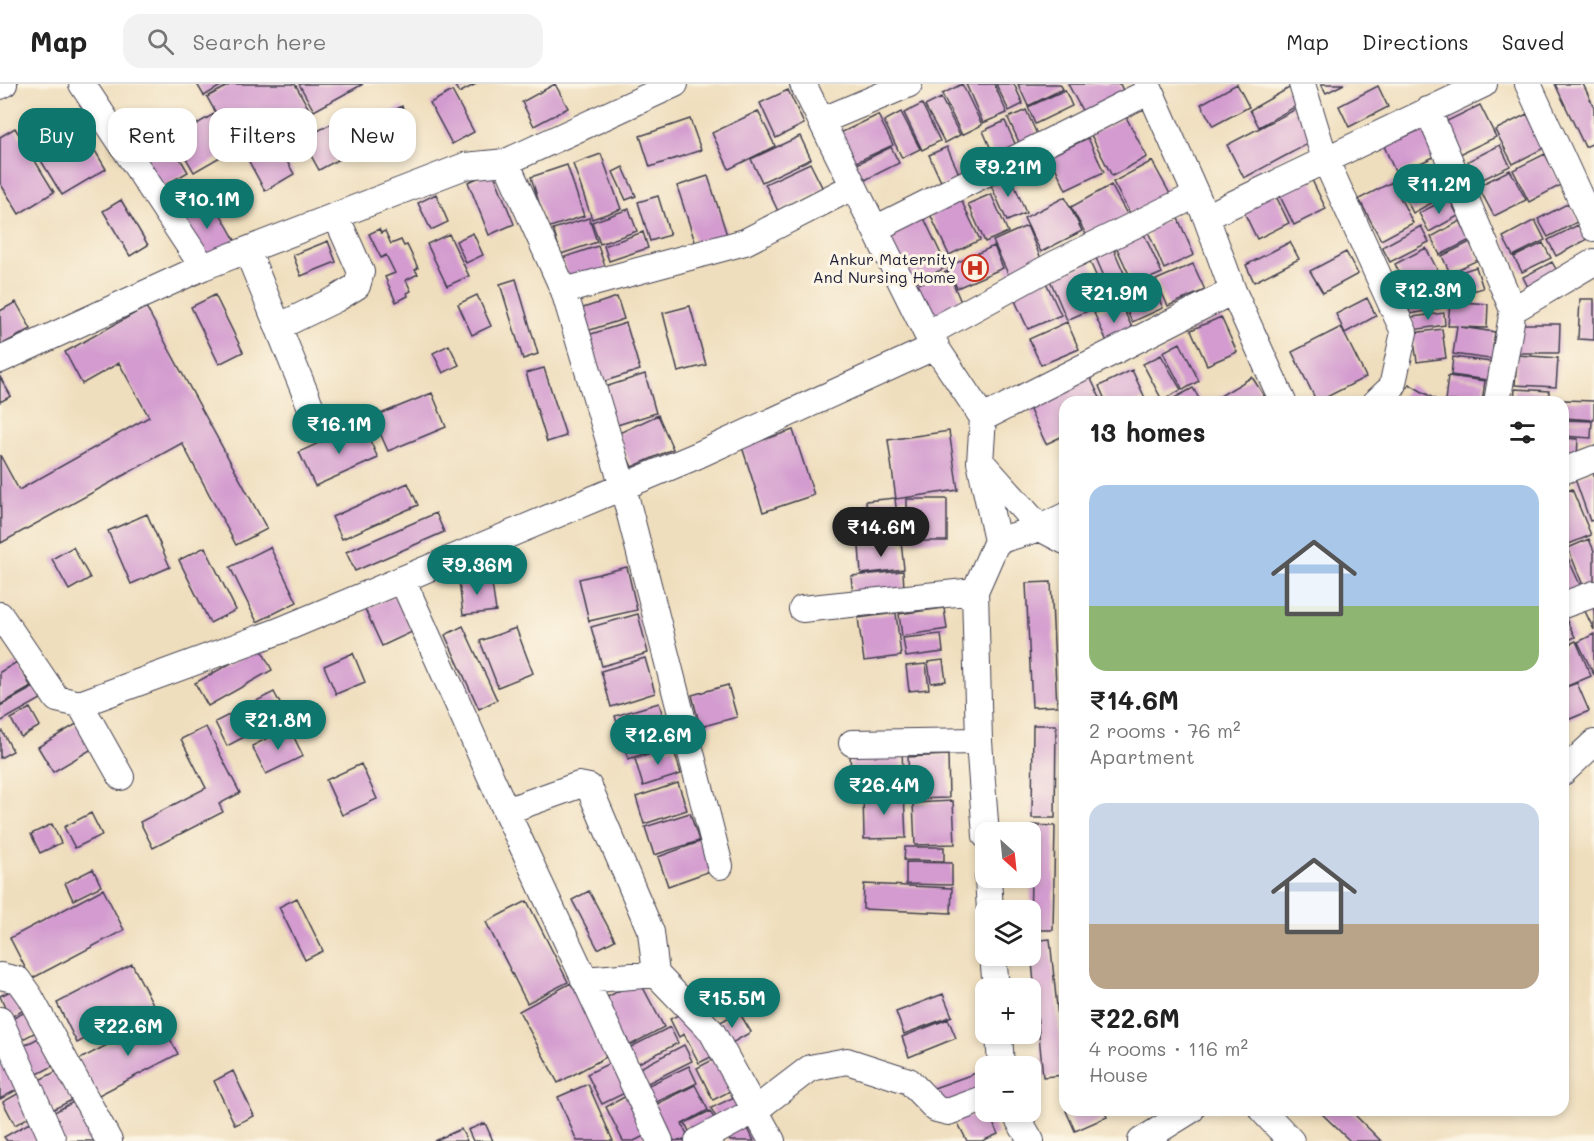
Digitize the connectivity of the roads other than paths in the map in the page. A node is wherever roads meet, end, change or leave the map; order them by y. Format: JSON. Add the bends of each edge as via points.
{"nodes":[{"id":1,"x":4,"y":84,"type":"edge"},
{"id":2,"x":82,"y":84,"type":"edge"},
{"id":3,"x":675,"y":84,"type":"edge"},
{"id":4,"x":803,"y":84,"type":"edge"},
{"id":5,"x":909,"y":84,"type":"edge"},
{"id":6,"x":1302,"y":84,"type":"edge"},
{"id":7,"x":1484,"y":84,"type":"edge"},
{"id":8,"x":1528,"y":84,"type":"edge"},
{"id":9,"x":0,"y":86,"type":"edge"},
{"id":10,"x":1149,"y":88,"type":"edge"},
{"id":11,"x":1428,"y":110,"type":"junction"},
{"id":12,"x":821,"y":121,"type":"junction"},
{"id":13,"x":1325,"y":159,"type":"junction"},
{"id":14,"x":506,"y":162,"type":"junction"},
{"id":15,"x":852,"y":188,"type":"junction"},
{"id":16,"x":1201,"y":206,"type":"junction"},
{"id":17,"x":336,"y":216,"type":"junction"},
{"id":18,"x":1594,"y":228,"type":"edge"},
{"id":19,"x":875,"y":229,"type":"junction"},
{"id":20,"x":247,"y":250,"type":"junction"},
{"id":21,"x":1594,"y":262,"type":"edge"},
{"id":22,"x":203,"y":267,"type":"junction"},
{"id":23,"x":564,"y":291,"type":"junction"},
{"id":24,"x":1233,"y":291,"type":"junction"},
{"id":25,"x":1513,"y":310,"type":"junction"},
{"id":26,"x":278,"y":327,"type":"junction"},
{"id":27,"x":931,"y":340,"type":"junction"},
{"id":28,"x":0,"y":360,"type":"edge"},
{"id":29,"x":1280,"y":396,"type":"edge"},
{"id":30,"x":1382,"y":396,"type":"edge"},
{"id":31,"x":1498,"y":396,"type":"edge"},
{"id":32,"x":314,"y":415,"type":"dead end"},
{"id":33,"x":983,"y":418,"type":"junction"},
{"id":34,"x":1594,"y":459,"type":"edge"},
{"id":35,"x":980,"y":462,"type":"junction"},
{"id":36,"x":1569,"y":469,"type":"edge"},
{"id":37,"x":623,"y":487,"type":"junction"},
{"id":38,"x":1059,"y":519,"type":"edge"},
{"id":39,"x":1040,"y":528,"type":"junction"},
{"id":40,"x":1059,"y":538,"type":"edge"},
{"id":41,"x":997,"y":541,"type":"junction"},
{"id":42,"x":402,"y":579,"type":"junction"},
{"id":43,"x":975,"y":591,"type":"junction"},
{"id":44,"x":1594,"y":594,"type":"edge"},
{"id":45,"x":1569,"y":603,"type":"edge"},
{"id":46,"x":802,"y":609,"type":"dead end"},
{"id":47,"x":0,"y":615,"type":"edge"},
{"id":48,"x":8,"y":643,"type":"edge"},
{"id":49,"x":80,"y":704,"type":"junction"},
{"id":50,"x":979,"y":741,"type":"junction"},
{"id":51,"x":1594,"y":743,"type":"edge"},
{"id":52,"x":852,"y":744,"type":"dead end"},
{"id":53,"x":1569,"y":766,"type":"edge"},
{"id":54,"x":121,"y":777,"type":"dead end"},
{"id":55,"x":506,"y":811,"type":"junction"},
{"id":56,"x":985,"y":822,"type":"edge"},
{"id":57,"x":720,"y":866,"type":"dead end"},
{"id":58,"x":656,"y":974,"type":"junction"},
{"id":59,"x":0,"y":976,"type":"edge"},
{"id":60,"x":584,"y":980,"type":"junction"},
{"id":61,"x":0,"y":1020,"type":"edge"},
{"id":62,"x":975,"y":1102,"type":"edge"},
{"id":63,"x":754,"y":1111,"type":"junction"},
{"id":64,"x":1268,"y":1116,"type":"edge"},
{"id":65,"x":1020,"y":1122,"type":"edge"},
{"id":66,"x":1184,"y":1124,"type":"edge"},
{"id":67,"x":53,"y":1141,"type":"edge"},
{"id":68,"x":109,"y":1141,"type":"edge"},
{"id":69,"x":660,"y":1141,"type":"edge"},
{"id":70,"x":698,"y":1141,"type":"edge"},
{"id":71,"x":772,"y":1141,"type":"edge"},
{"id":72,"x":1031,"y":1141,"type":"edge"},
{"id":73,"x":1141,"y":1141,"type":"edge"},
{"id":74,"x":1291,"y":1141,"type":"edge"}],
"edges":[{"from":1,"to":9,"type":"street"},
{"from":2,"to":22,"type":"street"},
{"from":3,"to":14,"type":"street"},
{"from":4,"to":12,"type":"street"},
{"from":5,"to":12,"type":"street"},
{"from":6,"to":13,"type":"street"},
{"from":7,"to":11,"type":"street"},
{"from":8,"to":18,"type":"street"},
{"from":10,"to":16,"type":"street"},
{"from":10,"to":19,"type":"street"},
{"from":11,"to":13,"type":"street"},
{"from":11,"to":25,"type":"street"},
{"from":12,"to":15,"type":"street"},
{"from":13,"to":16,"type":"street"},
{"from":13,"to":30,"type":"street","via":[[1404,332],[1392,387]]},
{"from":14,"to":17,"type":"street","via":[[465,166]]},
{"from":14,"to":23,"type":"street"},
{"from":15,"to":19,"type":"street"},
{"from":15,"to":23,"type":"street","via":[[745,242]]},
{"from":16,"to":24,"type":"street"},
{"from":16,"to":27,"type":"street","via":[[1055,264]]},
{"from":17,"to":20,"type":"street"},
{"from":17,"to":26,"type":"street","via":[[361,272],[357,286]]},
{"from":19,"to":27,"type":"street"},
{"from":20,"to":22,"type":"street"},
{"from":20,"to":26,"type":"street"},
{"from":21,"to":25,"type":"street"},
{"from":22,"to":28,"type":"street"},
{"from":23,"to":37,"type":"street"},
{"from":24,"to":29,"type":"street"},
{"from":24,"to":33,"type":"street"},
{"from":25,"to":31,"type":"street"},
{"from":26,"to":32,"type":"street"},
{"from":27,"to":33,"type":"street"},
{"from":27,"to":37,"type":"street"},
{"from":33,"to":35,"type":"street"},
{"from":34,"to":36,"type":"street"},
{"from":35,"to":39,"type":"street"},
{"from":35,"to":41,"type":"street"},
{"from":37,"to":42,"type":"street"},
{"from":37,"to":57,"type":"street"},
{"from":38,"to":39,"type":"street"},
{"from":39,"to":40,"type":"street"},
{"from":39,"to":41,"type":"street"},
{"from":41,"to":43,"type":"street"},
{"from":42,"to":49,"type":"street","via":[[279,631]]},
{"from":42,"to":55,"type":"street"},
{"from":43,"to":46,"type":"street"},
{"from":43,"to":50,"type":"street"},
{"from":44,"to":45,"type":"street"},
{"from":47,"to":48,"type":"street"},
{"from":48,"to":49,"type":"street","via":[[57,699]]},
{"from":49,"to":54,"type":"street"},
{"from":50,"to":52,"type":"street"},
{"from":50,"to":56,"type":"street"},
{"from":51,"to":53,"type":"street"},
{"from":55,"to":58,"type":"street","via":[[579,785],[589,788],[651,932]]},
{"from":55,"to":60,"type":"street"},
{"from":58,"to":60,"type":"street"},
{"from":58,"to":63,"type":"street","via":[[712,1032]]},
{"from":59,"to":68,"type":"street","via":[[18,980],[30,997]]},
{"from":60,"to":69,"type":"street"},
{"from":61,"to":67,"type":"street"},
{"from":62,"to":63,"type":"street","via":[[948,1112],[936,1109],[909,1081],[848,1061],[810,1068]]},
{"from":63,"to":70,"type":"street"},
{"from":63,"to":71,"type":"street"},
{"from":64,"to":74,"type":"street"},
{"from":65,"to":72,"type":"street"},
{"from":66,"to":73,"type":"street"}]}
